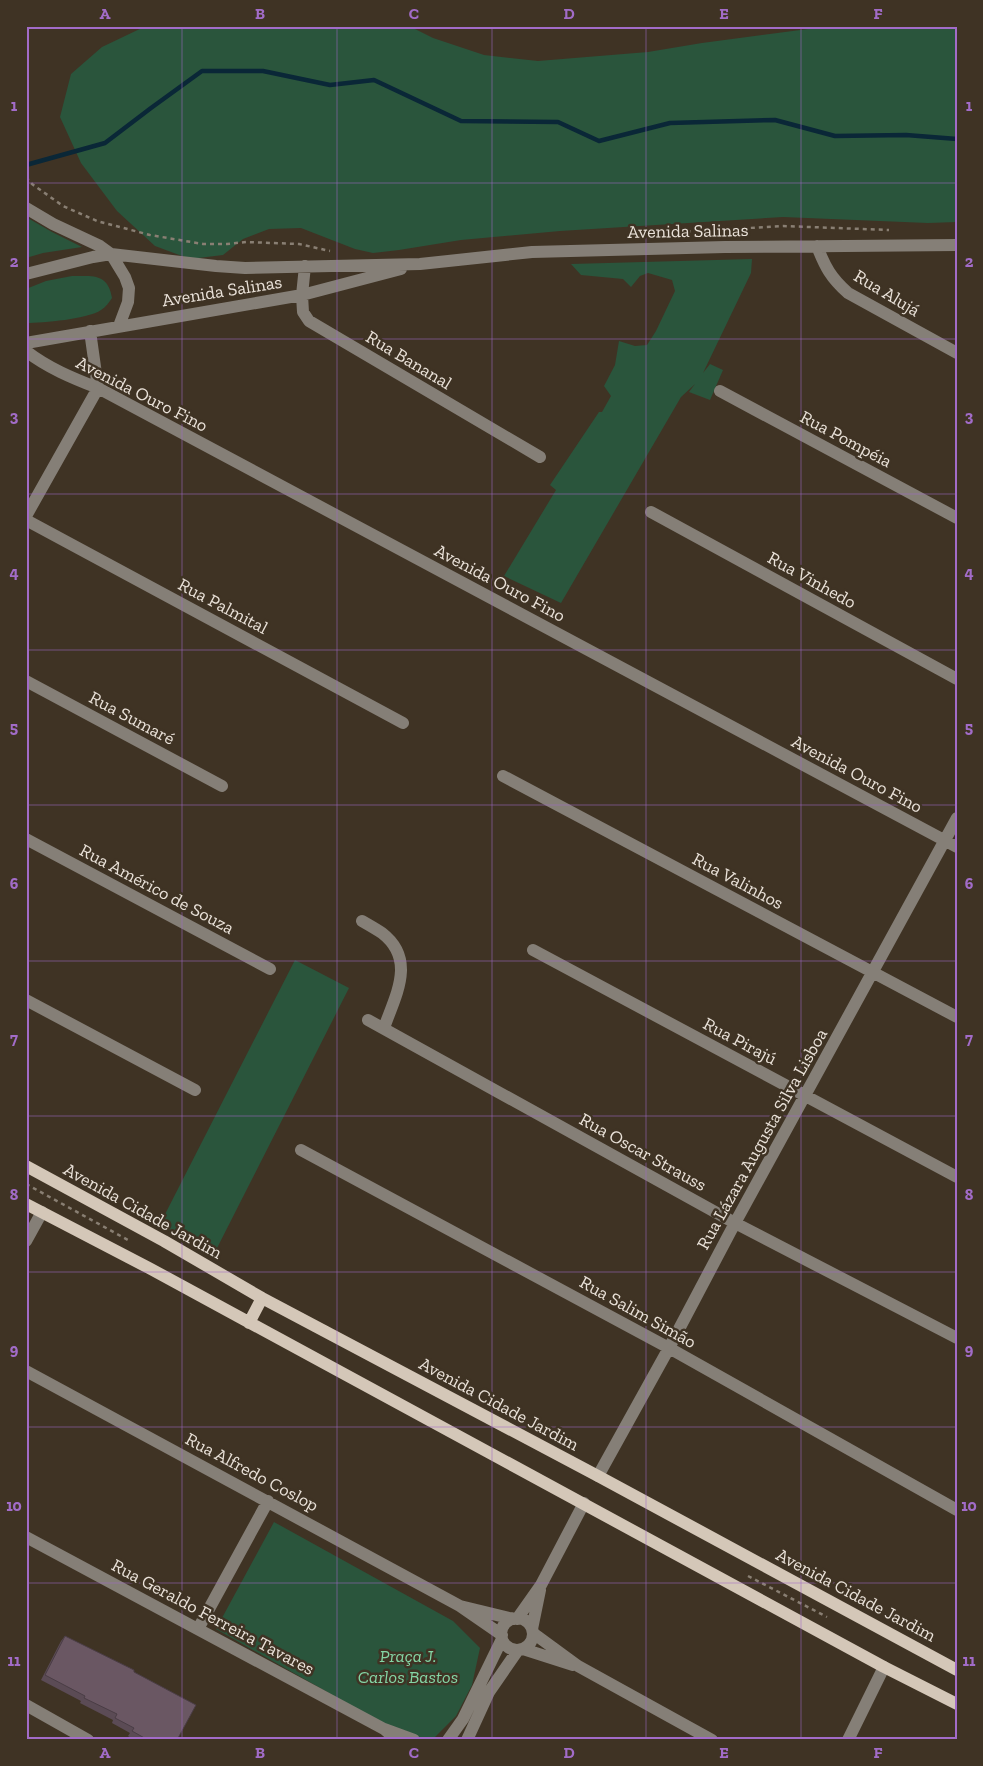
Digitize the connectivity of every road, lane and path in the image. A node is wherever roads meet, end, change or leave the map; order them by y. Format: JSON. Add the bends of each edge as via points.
{"nodes":[{"id":1,"x":26,"y":177,"type":"edge"},
{"id":2,"x":26,"y":208,"type":"edge"},
{"id":3,"x":889,"y":230,"type":"dead end"},
{"id":4,"x":657,"y":234,"type":"dead end"},
{"id":5,"x":957,"y":245,"type":"edge"},
{"id":6,"x":817,"y":246,"type":"junction"},
{"id":7,"x":335,"y":252,"type":"dead end"},
{"id":8,"x":111,"y":254,"type":"junction"},
{"id":9,"x":420,"y":264,"type":"junction"},
{"id":10,"x":304,"y":266,"type":"junction"},
{"id":11,"x":26,"y":274,"type":"edge"},
{"id":12,"x":302,"y":295,"type":"junction"},
{"id":13,"x":119,"y":326,"type":"junction"},
{"id":14,"x":90,"y":331,"type":"junction"},
{"id":15,"x":26,"y":343,"type":"edge"},
{"id":16,"x":26,"y":352,"type":"edge"},
{"id":17,"x":957,"y":353,"type":"edge"},
{"id":18,"x":98,"y":388,"type":"junction"},
{"id":19,"x":720,"y":391,"type":"dead end"},
{"id":20,"x":540,"y":458,"type":"dead end"},
{"id":21,"x":651,"y":512,"type":"dead end"},
{"id":22,"x":26,"y":516,"type":"edge"},
{"id":23,"x":957,"y":518,"type":"edge"},
{"id":24,"x":26,"y":520,"type":"edge"},
{"id":25,"x":957,"y":679,"type":"edge"},
{"id":26,"x":26,"y":680,"type":"edge"},
{"id":27,"x":403,"y":723,"type":"dead end"},
{"id":28,"x":503,"y":776,"type":"dead end"},
{"id":29,"x":222,"y":786,"type":"dead end"},
{"id":30,"x":957,"y":818,"type":"edge"},
{"id":31,"x":26,"y":840,"type":"edge"},
{"id":32,"x":945,"y":841,"type":"junction"},
{"id":33,"x":957,"y":847,"type":"edge"},
{"id":34,"x":362,"y":921,"type":"dead end"},
{"id":35,"x":533,"y":950,"type":"dead end"},
{"id":36,"x":270,"y":969,"type":"dead end"},
{"id":37,"x":874,"y":972,"type":"junction"},
{"id":38,"x":26,"y":1000,"type":"edge"},
{"id":39,"x":957,"y":1017,"type":"edge"},
{"id":40,"x":368,"y":1020,"type":"dead end"},
{"id":41,"x":384,"y":1028,"type":"junction"},
{"id":42,"x":195,"y":1090,"type":"dead end"},
{"id":43,"x":805,"y":1096,"type":"junction"},
{"id":44,"x":301,"y":1150,"type":"dead end"},
{"id":45,"x":26,"y":1166,"type":"edge"},
{"id":46,"x":957,"y":1178,"type":"edge"},
{"id":47,"x":26,"y":1204,"type":"edge"},
{"id":48,"x":42,"y":1212,"type":"junction"},
{"id":49,"x":735,"y":1223,"type":"junction"},
{"id":50,"x":26,"y":1241,"type":"edge"},
{"id":51,"x":262,"y":1298,"type":"junction"},
{"id":52,"x":249,"y":1323,"type":"junction"},
{"id":53,"x":957,"y":1338,"type":"edge"},
{"id":54,"x":669,"y":1348,"type":"junction"},
{"id":55,"x":26,"y":1371,"type":"edge"},
{"id":56,"x":598,"y":1476,"type":"junction"},
{"id":57,"x":268,"y":1501,"type":"junction"},
{"id":58,"x":584,"y":1503,"type":"junction"},
{"id":59,"x":957,"y":1510,"type":"edge"},
{"id":60,"x":26,"y":1537,"type":"edge"},
{"id":61,"x":541,"y":1585,"type":"junction"},
{"id":62,"x":460,"y":1606,"type":"junction"},
{"id":63,"x":515,"y":1619,"type":"junction"},
{"id":64,"x":198,"y":1629,"type":"junction"},
{"id":65,"x":533,"y":1631,"type":"junction"},
{"id":66,"x":502,"y":1637,"type":"junction"},
{"id":67,"x":520,"y":1650,"type":"junction"},
{"id":68,"x":578,"y":1666,"type":"junction"},
{"id":69,"x":884,"y":1667,"type":"junction"},
{"id":70,"x":957,"y":1670,"type":"edge"},
{"id":71,"x":957,"y":1704,"type":"edge"},
{"id":72,"x":26,"y":1705,"type":"edge"},
{"id":73,"x":384,"y":1729,"type":"junction"},
{"id":74,"x":88,"y":1740,"type":"edge"},
{"id":75,"x":397,"y":1740,"type":"edge"},
{"id":76,"x":414,"y":1740,"type":"edge"},
{"id":77,"x":448,"y":1740,"type":"edge"},
{"id":78,"x":467,"y":1740,"type":"edge"},
{"id":79,"x":712,"y":1740,"type":"edge"},
{"id":80,"x":848,"y":1740,"type":"edge"}],
"edges":[{"from":1,"to":7,"type":"path","via":[[63,206],[97,221],[150,235],[203,244],[299,244]]},
{"from":2,"to":8,"type":"street"},
{"from":3,"to":4,"type":"path","via":[[783,226]]},
{"from":5,"to":6,"type":"street","name":"Avenida Salinas"},
{"from":6,"to":9,"type":"street","name":"Avenida Salinas","via":[[532,252]]},
{"from":6,"to":17,"type":"street","name":"Rua Alujá","via":[[834,281],[848,293]]},
{"from":8,"to":10,"type":"street","name":"Avenida Salinas","via":[[245,268]]},
{"from":8,"to":11,"type":"street","name":"Avenida Salinas"},
{"from":8,"to":13,"type":"street","via":[[129,288],[128,302]]},
{"from":9,"to":10,"type":"street","name":"Avenida Salinas"},
{"from":9,"to":12,"type":"street","name":"Avenida Salinas"},
{"from":10,"to":12,"type":"street","name":"Rua Bananal"},
{"from":12,"to":13,"type":"street","name":"Avenida Salinas"},
{"from":12,"to":20,"type":"street","name":"Rua Bananal","via":[[303,312],[309,321]]},
{"from":13,"to":14,"type":"street","name":"Avenida Salinas"},
{"from":14,"to":15,"type":"street","name":"Avenida Salinas"},
{"from":14,"to":18,"type":"street"},
{"from":16,"to":18,"type":"street","name":"Avenida Ouro Fino","via":[[41,363]]},
{"from":18,"to":22,"type":"street"},
{"from":18,"to":32,"type":"street","name":"Avenida Ouro Fino"},
{"from":19,"to":23,"type":"street","name":"Rua Pompéia"},
{"from":21,"to":25,"type":"street","name":"Rua Vinhedo"},
{"from":24,"to":27,"type":"street","name":"Rua Palmital"},
{"from":26,"to":29,"type":"street","name":"Rua Sumaré"},
{"from":28,"to":37,"type":"street","name":"Rua Valinhos"},
{"from":30,"to":32,"type":"street","name":"Rua Lázara Augusta Silva Lisboa"},
{"from":31,"to":36,"type":"street","name":"Rua Américo de Souza"},
{"from":32,"to":33,"type":"street","name":"Avenida Ouro Fino"},
{"from":32,"to":37,"type":"street","name":"Rua Lázara Augusta Silva Lisboa"},
{"from":34,"to":41,"type":"street","via":[[382,934],[400,956],[402,976]]},
{"from":35,"to":43,"type":"street","name":"Rua Pirajú"},
{"from":37,"to":39,"type":"street","name":"Rua Valinhos"},
{"from":37,"to":43,"type":"street","name":"Rua Lázara Augusta Silva Lisboa"},
{"from":38,"to":42,"type":"street"},
{"from":40,"to":41,"type":"street","name":"Rua Oscar Strauss"},
{"from":41,"to":49,"type":"street","name":"Rua Oscar Strauss"},
{"from":43,"to":46,"type":"street","name":"Rua Pirajú"},
{"from":43,"to":49,"type":"street","name":"Rua Lázara Augusta Silva Lisboa"},
{"from":44,"to":54,"type":"street","name":"Rua Salim Simão"},
{"from":45,"to":51,"type":"main road","name":"Avenida Cidade Jardim"},
{"from":47,"to":48,"type":"main road"},
{"from":48,"to":50,"type":"street"},
{"from":48,"to":52,"type":"main road"},
{"from":49,"to":53,"type":"street","name":"Rua Oscar Strauss"},
{"from":49,"to":54,"type":"street","name":"Rua Lázara Augusta Silva Lisboa"},
{"from":51,"to":52,"type":"main road"},
{"from":51,"to":56,"type":"main road","name":"Avenida Cidade Jardim"},
{"from":52,"to":58,"type":"main road"},
{"from":54,"to":56,"type":"street","name":"Rua Lázara Augusta Silva Lisboa"},
{"from":54,"to":59,"type":"street","name":"Rua Salim Simão"},
{"from":55,"to":57,"type":"street","name":"Rua Alfredo Coslop"},
{"from":56,"to":70,"type":"main road","name":"Avenida Cidade Jardim"},
{"from":57,"to":62,"type":"street","name":"Rua Alfredo Coslop"},
{"from":57,"to":64,"type":"street"},
{"from":58,"to":61,"type":"street"},
{"from":58,"to":69,"type":"main road"},
{"from":60,"to":64,"type":"street","name":"Rua Geraldo Ferreira Tavares"},
{"from":61,"to":63,"type":"street"},
{"from":61,"to":65,"type":"street"},
{"from":62,"to":63,"type":"street"},
{"from":62,"to":66,"type":"street"},
{"from":63,"to":65,"type":"street","via":[[526,1621]]},
{"from":63,"to":66,"type":"street","via":[[505,1625]]},
{"from":64,"to":73,"type":"street","name":"Rua Geraldo Ferreira Tavares"},
{"from":65,"to":67,"type":"street","via":[[531,1643]]},
{"from":65,"to":68,"type":"street"},
{"from":66,"to":67,"type":"street","via":[[508,1647]]},
{"from":66,"to":77,"type":"street","via":[[464,1719]]},
{"from":67,"to":68,"type":"street"},
{"from":67,"to":78,"type":"street","via":[[489,1692]]},
{"from":68,"to":79,"type":"street"},
{"from":69,"to":71,"type":"main road"},
{"from":69,"to":80,"type":"street"},
{"from":72,"to":74,"type":"street"},
{"from":73,"to":75,"type":"street"},
{"from":73,"to":76,"type":"street"}]}
